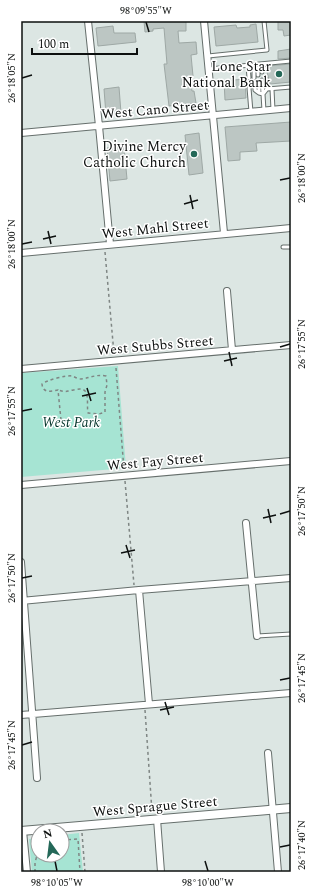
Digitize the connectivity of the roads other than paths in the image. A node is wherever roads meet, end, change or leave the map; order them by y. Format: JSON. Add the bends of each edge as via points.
{"nodes":[{"id":1,"x":88,"y":21,"type":"edge"},
{"id":2,"x":204,"y":21,"type":"edge"},
{"id":3,"x":264,"y":21,"type":"edge"},
{"id":4,"x":208,"y":56,"type":"junction"},
{"id":5,"x":291,"y":61,"type":"edge"},
{"id":6,"x":261,"y":64,"type":"junction"},
{"id":7,"x":248,"y":65,"type":"junction"},
{"id":8,"x":258,"y":68,"type":"junction"},
{"id":9,"x":209,"y":69,"type":"junction"},
{"id":10,"x":266,"y":69,"type":"dead end"},
{"id":11,"x":262,"y":72,"type":"dead end"},
{"id":12,"x":258,"y":75,"type":"dead end"},
{"id":13,"x":249,"y":78,"type":"dead end"},
{"id":14,"x":254,"y":78,"type":"dead end"},
{"id":15,"x":258,"y":83,"type":"dead end"},
{"id":16,"x":255,"y":85,"type":"dead end"},
{"id":17,"x":291,"y":87,"type":"edge"},
{"id":18,"x":267,"y":89,"type":"junction"},
{"id":19,"x":272,"y":89,"type":"junction"},
{"id":20,"x":255,"y":90,"type":"junction"},
{"id":21,"x":259,"y":93,"type":"junction"},
{"id":22,"x":263,"y":94,"type":"junction"},
{"id":23,"x":291,"y":108,"type":"edge"},
{"id":24,"x":273,"y":110,"type":"junction"},
{"id":25,"x":264,"y":111,"type":"junction"},
{"id":26,"x":251,"y":112,"type":"junction"},
{"id":27,"x":214,"y":115,"type":"junction"},
{"id":28,"x":99,"y":126,"type":"junction"},
{"id":29,"x":21,"y":133,"type":"edge"},
{"id":30,"x":291,"y":228,"type":"edge"},
{"id":31,"x":224,"y":233,"type":"junction"},
{"id":32,"x":110,"y":244,"type":"junction"},
{"id":33,"x":283,"y":247,"type":"dead end"},
{"id":34,"x":291,"y":247,"type":"edge"},
{"id":35,"x":21,"y":253,"type":"edge"},
{"id":36,"x":227,"y":291,"type":"dead end"},
{"id":37,"x":291,"y":345,"type":"edge"},
{"id":38,"x":232,"y":350,"type":"junction"},
{"id":39,"x":21,"y":369,"type":"edge"},
{"id":40,"x":291,"y":461,"type":"edge"},
{"id":41,"x":21,"y":485,"type":"edge"},
{"id":42,"x":246,"y":523,"type":"dead end"},
{"id":43,"x":21,"y":562,"type":"edge"},
{"id":44,"x":291,"y":578,"type":"edge"},
{"id":45,"x":252,"y":581,"type":"junction"},
{"id":46,"x":139,"y":590,"type":"junction"},
{"id":47,"x":23,"y":601,"type":"edge"},
{"id":48,"x":291,"y":634,"type":"edge"},
{"id":49,"x":257,"y":636,"type":"joint"},
{"id":50,"x":291,"y":693,"type":"edge"},
{"id":51,"x":149,"y":704,"type":"junction"},
{"id":52,"x":32,"y":714,"type":"junction"},
{"id":53,"x":21,"y":715,"type":"edge"},
{"id":54,"x":268,"y":753,"type":"dead end"},
{"id":55,"x":37,"y":778,"type":"dead end"},
{"id":56,"x":291,"y":808,"type":"edge"},
{"id":57,"x":272,"y":809,"type":"junction"},
{"id":58,"x":155,"y":815,"type":"junction"},
{"id":59,"x":22,"y":831,"type":"edge"},
{"id":60,"x":27,"y":872,"type":"edge"},
{"id":61,"x":161,"y":872,"type":"edge"},
{"id":62,"x":278,"y":872,"type":"edge"}],
"edges":[{"from":1,"to":28,"type":"street"},
{"from":2,"to":4,"type":"street"},
{"from":3,"to":4,"type":"lane","via":[[267,50]]},
{"from":4,"to":9,"type":"street"},
{"from":5,"to":6,"type":"lane"},
{"from":6,"to":7,"type":"lane"},
{"from":6,"to":8,"type":"lane"},
{"from":6,"to":10,"type":"lane"},
{"from":6,"to":11,"type":"lane"},
{"from":7,"to":9,"type":"lane"},
{"from":7,"to":13,"type":"lane"},
{"from":8,"to":12,"type":"lane"},
{"from":8,"to":14,"type":"lane","via":[[254,70]]},
{"from":9,"to":27,"type":"street"},
{"from":15,"to":21,"type":"lane"},
{"from":16,"to":20,"type":"lane"},
{"from":17,"to":19,"type":"lane"},
{"from":18,"to":19,"type":"lane"},
{"from":18,"to":22,"type":"lane"},
{"from":18,"to":22,"type":"lane","via":[[265,80]]},
{"from":19,"to":24,"type":"lane"},
{"from":20,"to":21,"type":"lane"},
{"from":20,"to":26,"type":"lane","via":[[250,89]]},
{"from":21,"to":22,"type":"lane"},
{"from":22,"to":25,"type":"lane"},
{"from":23,"to":24,"type":"street","name":"West Cano Street"},
{"from":24,"to":25,"type":"street","name":"West Cano Street"},
{"from":25,"to":26,"type":"street","name":"West Cano Street"},
{"from":26,"to":27,"type":"street","name":"West Cano Street"},
{"from":27,"to":28,"type":"street","name":"West Cano Street"},
{"from":27,"to":31,"type":"street"},
{"from":28,"to":29,"type":"street","name":"West Cano Street"},
{"from":28,"to":32,"type":"street"},
{"from":30,"to":31,"type":"street","name":"West Mahl Street"},
{"from":31,"to":32,"type":"street","name":"West Mahl Street"},
{"from":32,"to":35,"type":"street","name":"West Mahl Street"},
{"from":33,"to":34,"type":"lane"},
{"from":36,"to":38,"type":"street"},
{"from":37,"to":38,"type":"street","name":"West Stubbs Street"},
{"from":38,"to":39,"type":"street","name":"West Stubbs Street"},
{"from":40,"to":41,"type":"street","name":"West Fay Street"},
{"from":42,"to":45,"type":"street"},
{"from":43,"to":47,"type":"street"},
{"from":44,"to":45,"type":"street"},
{"from":45,"to":46,"type":"street"},
{"from":45,"to":49,"type":"street"},
{"from":46,"to":47,"type":"street"},
{"from":46,"to":51,"type":"street"},
{"from":47,"to":52,"type":"street"},
{"from":48,"to":49,"type":"lane"},
{"from":50,"to":51,"type":"street"},
{"from":51,"to":52,"type":"street"},
{"from":52,"to":53,"type":"street"},
{"from":52,"to":55,"type":"street"},
{"from":54,"to":57,"type":"street"},
{"from":56,"to":57,"type":"street","name":"West Sprague Street"},
{"from":57,"to":58,"type":"street","name":"West Sprague Street"},
{"from":57,"to":62,"type":"street"},
{"from":58,"to":59,"type":"street","name":"West Sprague Street"},
{"from":58,"to":61,"type":"street"},
{"from":59,"to":60,"type":"street"}]}
